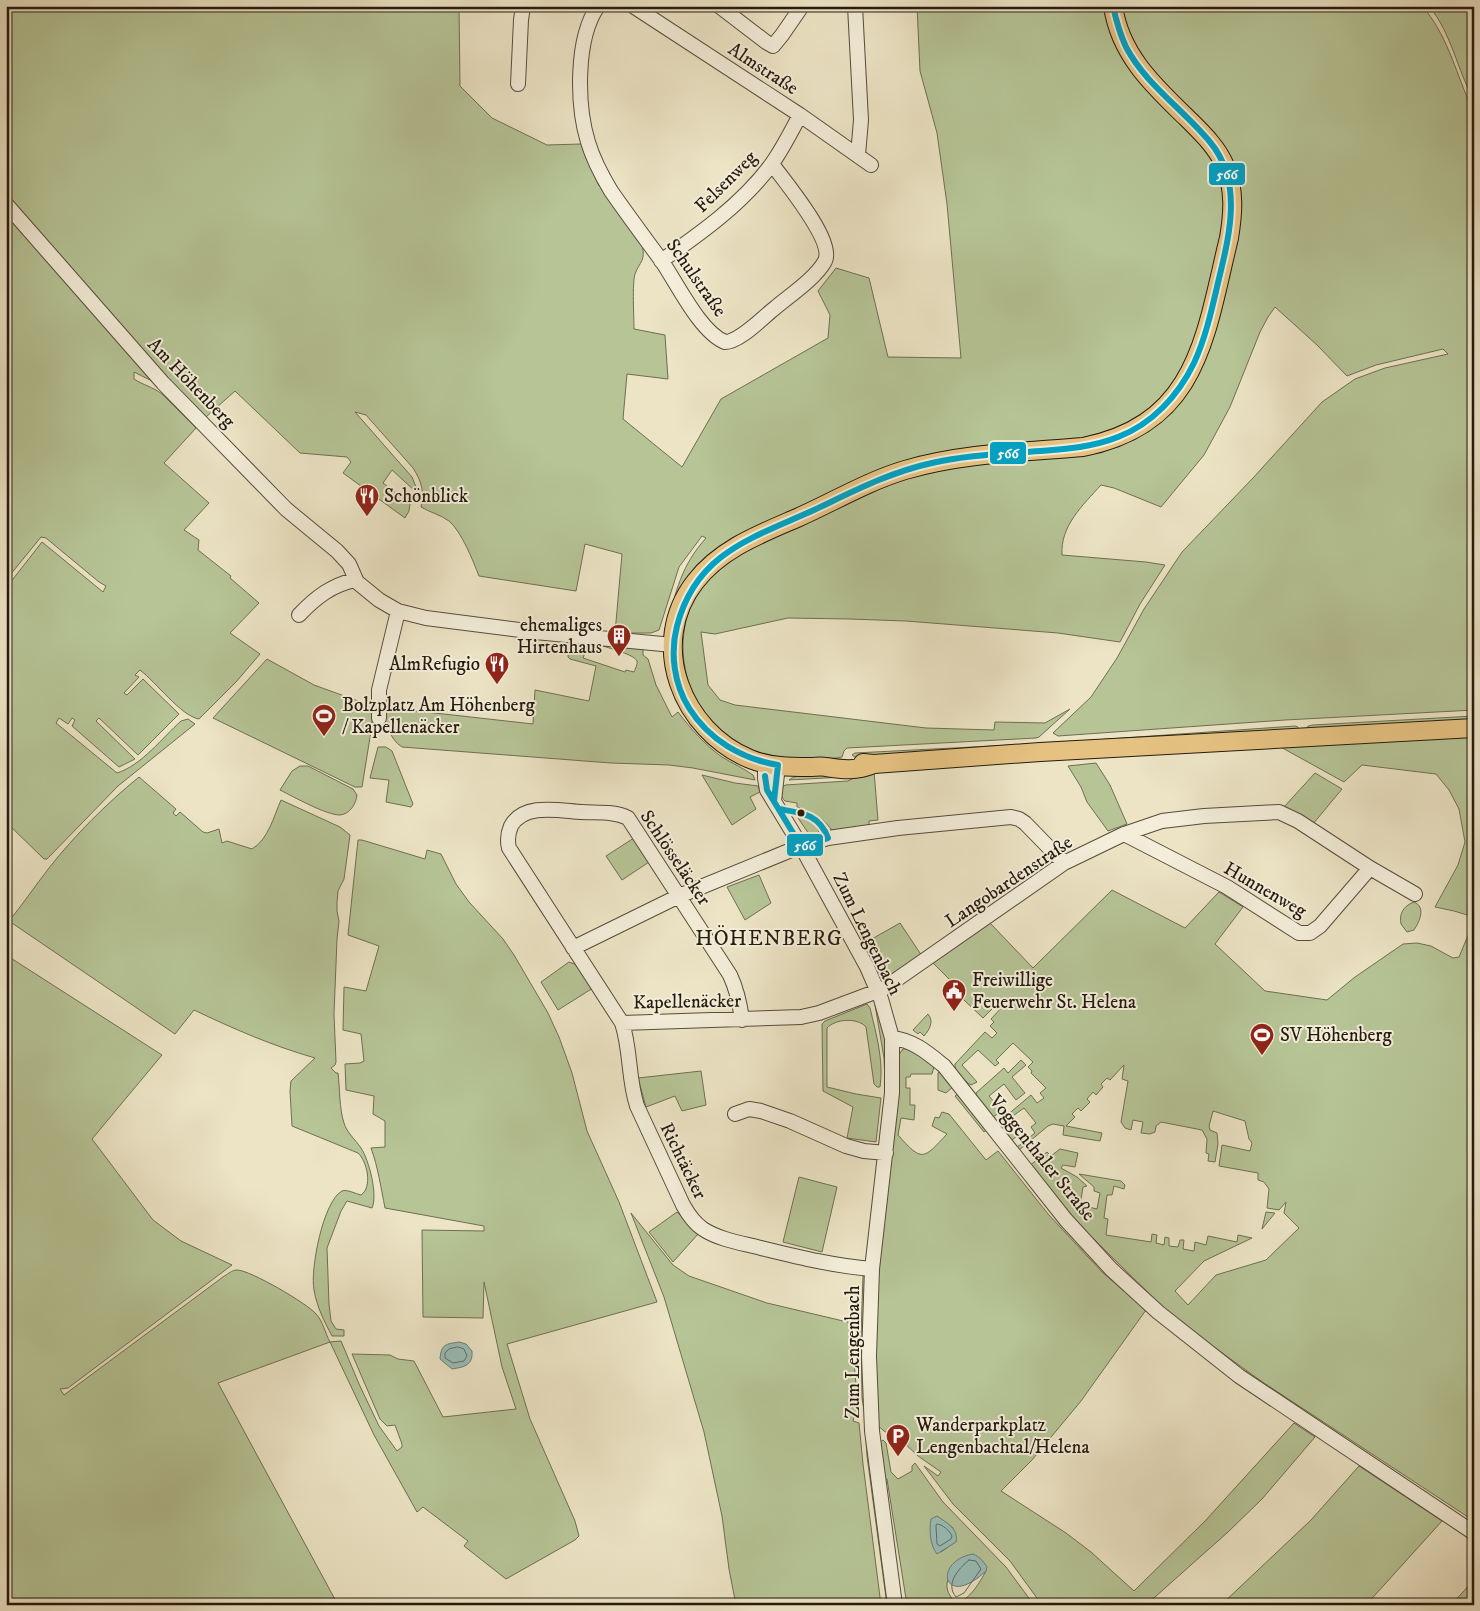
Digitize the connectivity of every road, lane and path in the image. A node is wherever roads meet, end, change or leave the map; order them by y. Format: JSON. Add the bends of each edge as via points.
{"nodes":[{"id":1,"x":523,"y":6,"type":"edge"},
{"id":2,"x":598,"y":6,"type":"edge"},
{"id":3,"x":633,"y":6,"type":"edge"},
{"id":4,"x":719,"y":6,"type":"edge"},
{"id":5,"x":802,"y":6,"type":"edge"},
{"id":6,"x":855,"y":6,"type":"edge"},
{"id":7,"x":1113,"y":6,"type":"edge"},
{"id":8,"x":518,"y":84,"type":"dead end"},
{"id":9,"x":800,"y":115,"type":"junction"},
{"id":10,"x":858,"y":155,"type":"junction"},
{"id":11,"x":772,"y":164,"type":"junction"},
{"id":12,"x":871,"y":165,"type":"dead end"},
{"id":13,"x":6,"y":204,"type":"edge"},
{"id":14,"x":662,"y":261,"type":"junction"},
{"id":15,"x":355,"y":580,"type":"junction"},
{"id":16,"x":398,"y":611,"type":"junction"},
{"id":17,"x":300,"y":615,"type":"dead end"},
{"id":18,"x":673,"y":645,"type":"junction"},
{"id":19,"x":379,"y":718,"type":"dead end"},
{"id":20,"x":1474,"y":728,"type":"edge"},
{"id":21,"x":772,"y":765,"type":"junction"},
{"id":22,"x":1124,"y":834,"type":"junction"},
{"id":23,"x":801,"y":846,"type":"junction"},
{"id":24,"x":1064,"y":863,"type":"junction"},
{"id":25,"x":1370,"y":868,"type":"junction"},
{"id":26,"x":1415,"y":894,"type":"dead end"},
{"id":27,"x":679,"y":896,"type":"junction"},
{"id":28,"x":573,"y":948,"type":"junction"},
{"id":29,"x":878,"y":991,"type":"junction"},
{"id":30,"x":742,"y":1020,"type":"junction"},
{"id":31,"x":622,"y":1023,"type":"junction"},
{"id":32,"x":892,"y":1038,"type":"junction"},
{"id":33,"x":735,"y":1114,"type":"dead end"},
{"id":34,"x":886,"y":1153,"type":"junction"},
{"id":35,"x":872,"y":1268,"type":"junction"},
{"id":36,"x":1474,"y":1534,"type":"edge"},
{"id":37,"x":895,"y":1605,"type":"edge"}],
"edges":[{"from":1,"to":8,"type":"street"},
{"from":2,"to":14,"type":"street","name":"Schulstraße","via":[[588,28],[582,54],[580,85],[588,143],[604,180]]},
{"from":3,"to":9,"type":"street","name":"Almstraße"},
{"from":4,"to":5,"type":"street","via":[[773,46]]},
{"from":6,"to":10,"type":"street","via":[[861,120]]},
{"from":7,"to":18,"type":"main road","via":[[1120,35],[1136,65],[1212,144],[1225,167],[1232,193],[1229,238],[1201,346],[1186,381],[1153,417],[1114,440],[1083,447],[957,458],[912,468],[850,492],[739,545],[713,562],[690,588],[680,611]]},
{"from":9,"to":10,"type":"street","name":"Almstraße"},
{"from":9,"to":11,"type":"street","name":"Felsenweg"},
{"from":10,"to":12,"type":"street","name":"Almstraße"},
{"from":11,"to":14,"type":"street","name":"Felsenweg","via":[[716,221]]},
{"from":11,"to":14,"type":"street","name":"Schulstraße","via":[[825,243],[826,260],[812,277],[735,340],[725,342],[697,316]]},
{"from":13,"to":15,"type":"street","name":"Am Höhenberg","via":[[162,383],[286,509],[345,558]]},
{"from":15,"to":16,"type":"street","name":"Am Höhenberg","via":[[372,596]]},
{"from":15,"to":17,"type":"street","via":[[326,590]]},
{"from":16,"to":18,"type":"street","name":"Am Höhenberg","via":[[528,632]]},
{"from":16,"to":19,"type":"street","via":[[379,690]]},
{"from":18,"to":21,"type":"main road","via":[[678,682],[687,704],[699,721],[734,750],[751,760]]},
{"from":20,"to":21,"type":"main road","via":[[874,764],[843,762],[826,767]]},
{"from":21,"to":23,"type":"street","name":"Zum Lengenbach","via":[[774,801]]},
{"from":22,"to":24,"type":"street","name":"Langobardenstraße"},
{"from":22,"to":25,"type":"street","name":"Langobardenstraße","via":[[1162,820],[1279,812]]},
{"from":22,"to":25,"type":"street","name":"Hunnenweg","via":[[1227,888],[1299,933],[1310,933],[1320,926]]},
{"from":23,"to":24,"type":"street","via":[[828,838],[898,828],[1011,817],[1025,823]]},
{"from":23,"to":27,"type":"street"},
{"from":23,"to":29,"type":"street","name":"Zum Lengenbach","via":[[854,940]]},
{"from":24,"to":29,"type":"street","name":"Langobardenstraße"},
{"from":25,"to":26,"type":"street","name":"Langobardenstraße"},
{"from":27,"to":28,"type":"street"},
{"from":27,"to":28,"type":"street","name":"Schlösseläcker","via":[[628,818],[614,814],[540,810],[525,813],[510,828],[509,848]]},
{"from":27,"to":30,"type":"street","name":"Schlösseläcker","via":[[730,975],[736,987]]},
{"from":28,"to":31,"type":"street","name":"Kapellenäcker"},
{"from":29,"to":30,"type":"street","name":"Kapellenäcker","via":[[808,1016]]},
{"from":29,"to":32,"type":"street","name":"Zum Lengenbach"},
{"from":30,"to":31,"type":"street","name":"Kapellenäcker"},
{"from":31,"to":35,"type":"street","name":"Richtäcker","via":[[637,1106],[682,1205],[696,1223],[711,1234],[733,1241],[828,1263]]},
{"from":32,"to":34,"type":"street","name":"Zum Lengenbach","via":[[892,1093]]},
{"from":32,"to":36,"type":"street","name":"Voggenthaler Straße","via":[[910,1042],[944,1066],[1050,1201],[1111,1269],[1158,1312],[1239,1376]]},
{"from":33,"to":34,"type":"street","via":[[748,1109],[761,1111],[846,1146]]},
{"from":34,"to":35,"type":"street","name":"Zum Lengenbach"},
{"from":35,"to":37,"type":"street","name":"Zum Lengenbach","via":[[869,1322],[872,1431]]}]}
